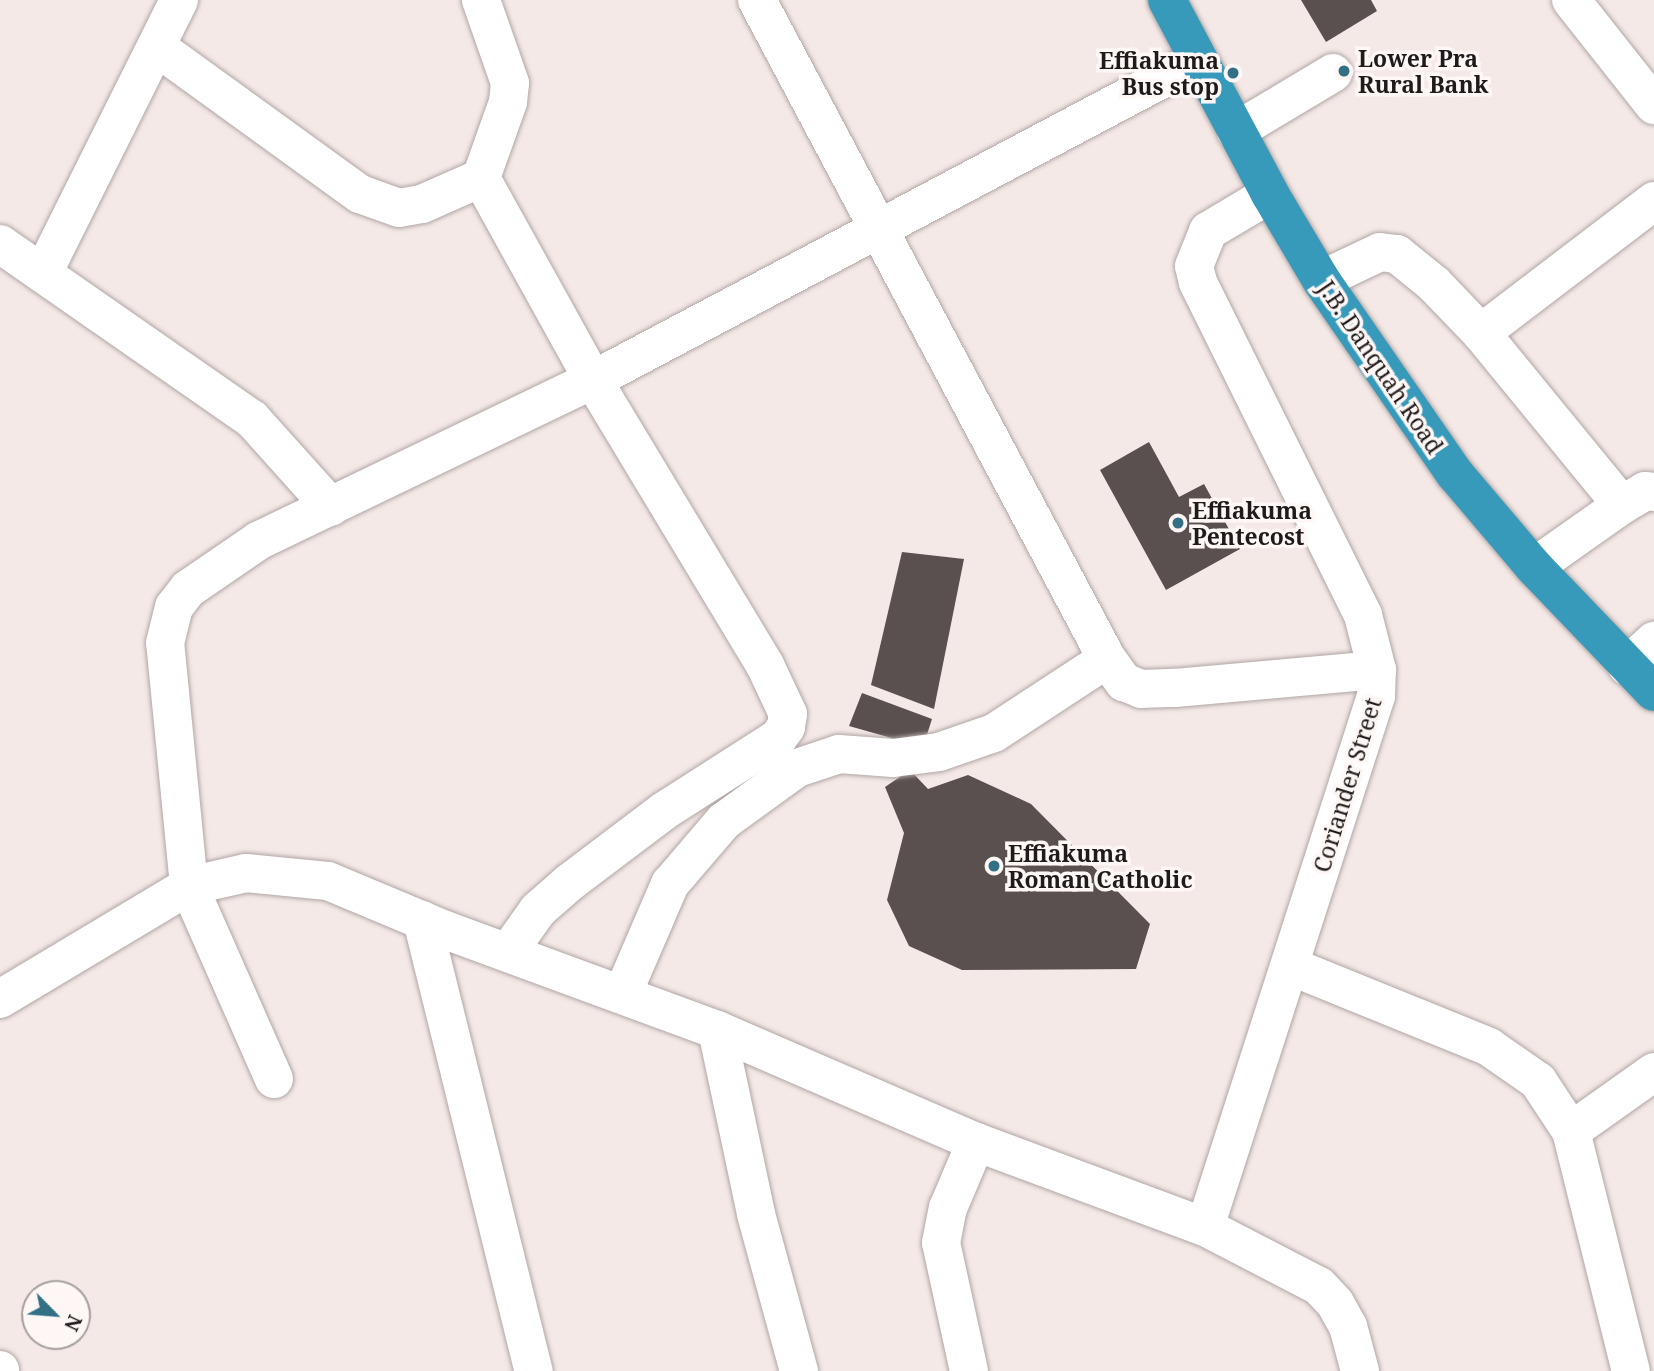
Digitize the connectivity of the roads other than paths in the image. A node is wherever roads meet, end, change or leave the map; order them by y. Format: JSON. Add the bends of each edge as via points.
{"nodes":[{"id":1,"x":179,"y":0,"type":"edge"},
{"id":2,"x":481,"y":0,"type":"edge"},
{"id":3,"x":757,"y":0,"type":"edge"},
{"id":4,"x":1167,"y":0,"type":"edge"},
{"id":5,"x":1571,"y":0,"type":"edge"},
{"id":6,"x":158,"y":48,"type":"junction"},
{"id":7,"x":1198,"y":60,"type":"junction"},
{"id":8,"x":1333,"y":73,"type":"dead end"},
{"id":9,"x":1654,"y":106,"type":"edge"},
{"id":10,"x":1236,"y":131,"type":"junction"},
{"id":11,"x":481,"y":178,"type":"junction"},
{"id":12,"x":1270,"y":194,"type":"junction"},
{"id":13,"x":1654,"y":201,"type":"edge"},
{"id":14,"x":879,"y":226,"type":"junction"},
{"id":15,"x":0,"y":244,"type":"edge"},
{"id":16,"x":43,"y":273,"type":"junction"},
{"id":17,"x":1321,"y":280,"type":"junction"},
{"id":18,"x":1481,"y":333,"type":"junction"},
{"id":19,"x":593,"y":380,"type":"junction"},
{"id":20,"x":1638,"y":499,"type":"edge"},
{"id":21,"x":331,"y":507,"type":"junction"},
{"id":22,"x":1534,"y":567,"type":"junction"},
{"id":23,"x":1107,"y":659,"type":"junction"},
{"id":24,"x":1645,"y":666,"type":"edge"},
{"id":25,"x":1377,"y":670,"type":"junction"},
{"id":26,"x":786,"y":727,"type":"junction"},
{"id":27,"x":839,"y":754,"type":"junction"},
{"id":28,"x":189,"y":886,"type":"junction"},
{"id":29,"x":422,"y":920,"type":"junction"},
{"id":30,"x":509,"y":951,"type":"junction"},
{"id":31,"x":1290,"y":966,"type":"junction"},
{"id":32,"x":623,"y":993,"type":"junction"},
{"id":33,"x":0,"y":999,"type":"edge"},
{"id":34,"x":717,"y":1030,"type":"junction"},
{"id":35,"x":1654,"y":1072,"type":"edge"},
{"id":36,"x":274,"y":1079,"type":"dead end"},
{"id":37,"x":1571,"y":1131,"type":"junction"},
{"id":38,"x":976,"y":1142,"type":"junction"},
{"id":39,"x":1205,"y":1227,"type":"junction"},
{"id":40,"x":534,"y":1371,"type":"edge"},
{"id":41,"x":799,"y":1371,"type":"edge"},
{"id":42,"x":969,"y":1371,"type":"edge"},
{"id":43,"x":1360,"y":1371,"type":"edge"},
{"id":44,"x":1630,"y":1371,"type":"edge"}],
"edges":[{"from":1,"to":6,"type":"street"},
{"from":2,"to":11,"type":"street","via":[[510,83],[508,102]]},
{"from":3,"to":14,"type":"street"},
{"from":4,"to":7,"type":"highway","name":"J.B. Danquah Road"},
{"from":5,"to":9,"type":"street"},
{"from":6,"to":11,"type":"street","via":[[377,202],[399,208],[422,204]]},
{"from":6,"to":16,"type":"street"},
{"from":7,"to":10,"type":"highway","name":"J.B. Danquah Road"},
{"from":7,"to":14,"type":"street"},
{"from":8,"to":10,"type":"street"},
{"from":10,"to":12,"type":"highway","name":"J.B. Danquah Road"},
{"from":11,"to":19,"type":"street"},
{"from":12,"to":17,"type":"highway","name":"J.B. Danquah Road"},
{"from":12,"to":25,"type":"street","name":"Coriander Street","via":[[1208,231],[1194,266],[1363,615]]},
{"from":13,"to":18,"type":"street"},
{"from":14,"to":19,"type":"street"},
{"from":14,"to":23,"type":"street"},
{"from":15,"to":16,"type":"street"},
{"from":16,"to":21,"type":"street","via":[[252,419]]},
{"from":17,"to":18,"type":"street","via":[[1390,251],[1434,284]]},
{"from":17,"to":22,"type":"highway","name":"J.B. Danquah Road","via":[[1455,474]]},
{"from":18,"to":20,"type":"street"},
{"from":19,"to":21,"type":"street"},
{"from":19,"to":26,"type":"street","via":[[765,664],[788,714]]},
{"from":20,"to":22,"type":"street"},
{"from":21,"to":28,"type":"street","via":[[258,541],[208,572],[174,607],[165,643]]},
{"from":22,"to":24,"type":"highway","name":"J.B. Danquah Road"},
{"from":23,"to":25,"type":"street","via":[[1124,682],[1141,689]]},
{"from":23,"to":27,"type":"street","via":[[994,733],[939,752],[893,758]]},
{"from":25,"to":31,"type":"street","name":"Coriander Street","via":[[1377,696],[1365,742]]},
{"from":26,"to":27,"type":"street"},
{"from":26,"to":30,"type":"street","via":[[778,738],[664,811],[570,882],[538,910]]},
{"from":27,"to":32,"type":"street","via":[[797,768],[724,821],[670,884]]},
{"from":28,"to":29,"type":"street","via":[[247,873],[314,878]]},
{"from":28,"to":33,"type":"street"},
{"from":28,"to":36,"type":"street"},
{"from":29,"to":30,"type":"street"},
{"from":29,"to":40,"type":"street"},
{"from":30,"to":32,"type":"street"},
{"from":31,"to":37,"type":"street","via":[[1509,1058],[1538,1081]]},
{"from":31,"to":39,"type":"street","name":"Coriander Street"},
{"from":32,"to":34,"type":"street"},
{"from":34,"to":38,"type":"street"},
{"from":34,"to":41,"type":"street","via":[[756,1214]]},
{"from":35,"to":37,"type":"street"},
{"from":37,"to":44,"type":"street"},
{"from":38,"to":39,"type":"street"},
{"from":38,"to":42,"type":"street","via":[[948,1208],[941,1243]]},
{"from":39,"to":43,"type":"street","via":[[1319,1286],[1348,1326]]}]}
